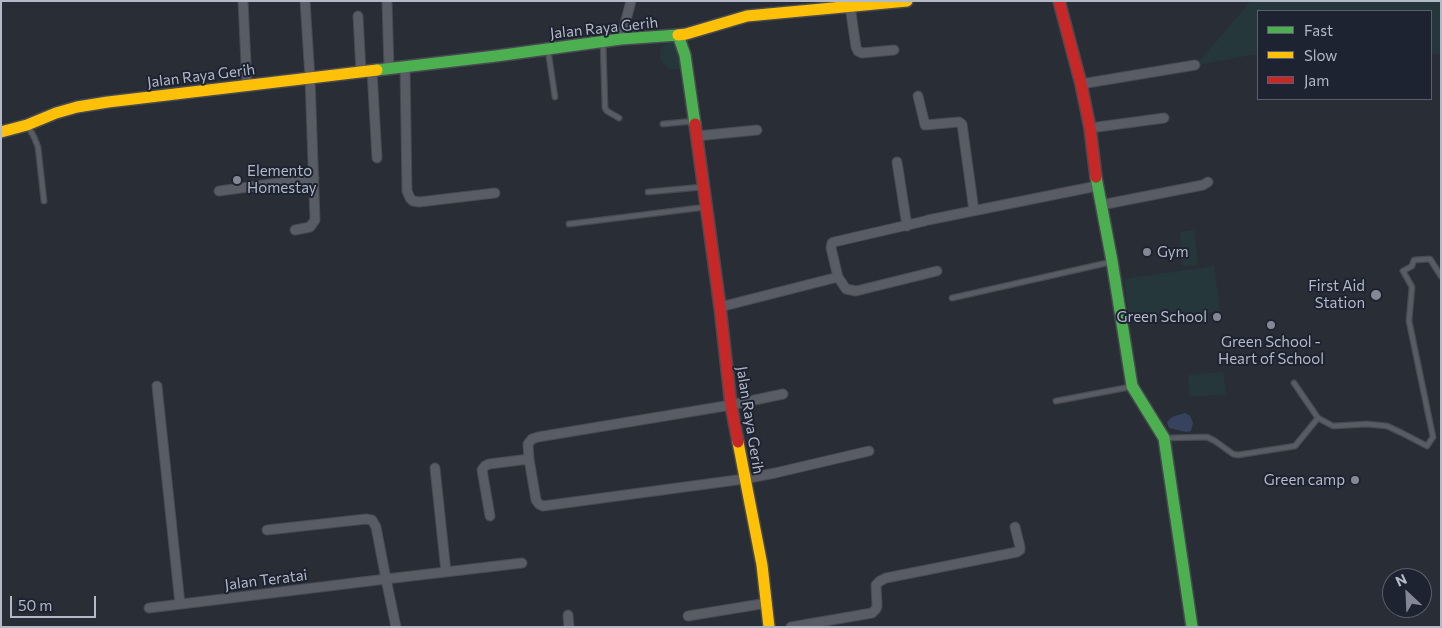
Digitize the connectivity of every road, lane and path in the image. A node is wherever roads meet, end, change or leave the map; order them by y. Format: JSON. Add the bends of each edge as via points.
{"nodes":[{"id":1,"x":243,"y":1,"type":"edge"},
{"id":2,"x":305,"y":1,"type":"edge"},
{"id":3,"x":387,"y":1,"type":"edge"},
{"id":4,"x":631,"y":1,"type":"edge"},
{"id":5,"x":907,"y":1,"type":"edge"},
{"id":6,"x":1059,"y":1,"type":"edge"},
{"id":7,"x":850,"y":6,"type":"junction"},
{"id":8,"x":358,"y":16,"type":"dead end"},
{"id":9,"x":678,"y":35,"type":"junction"},
{"id":10,"x":621,"y":38,"type":"junction"},
{"id":11,"x":603,"y":41,"type":"junction"},
{"id":12,"x":548,"y":49,"type":"junction"},
{"id":13,"x":894,"y":50,"type":"dead end"},
{"id":14,"x":1196,"y":65,"type":"dead end"},
{"id":15,"x":405,"y":67,"type":"junction"},
{"id":16,"x":389,"y":69,"type":"junction"},
{"id":17,"x":367,"y":71,"type":"junction"},
{"id":18,"x":310,"y":78,"type":"junction"},
{"id":19,"x":1081,"y":84,"type":"junction"},
{"id":20,"x":247,"y":85,"type":"junction"},
{"id":21,"x":918,"y":96,"type":"dead end"},
{"id":22,"x":555,"y":97,"type":"dead end"},
{"id":23,"x":619,"y":118,"type":"dead end"},
{"id":24,"x":1164,"y":118,"type":"dead end"},
{"id":25,"x":695,"y":121,"type":"junction"},
{"id":26,"x":663,"y":124,"type":"dead end"},
{"id":27,"x":27,"y":125,"type":"junction"},
{"id":28,"x":1090,"y":128,"type":"junction"},
{"id":29,"x":757,"y":130,"type":"dead end"},
{"id":30,"x":1,"y":132,"type":"edge"},
{"id":31,"x":697,"y":136,"type":"junction"},
{"id":32,"x":377,"y":158,"type":"dead end"},
{"id":33,"x":897,"y":162,"type":"dead end"},
{"id":34,"x":314,"y":178,"type":"junction"},
{"id":35,"x":1208,"y":182,"type":"dead end"},
{"id":36,"x":1097,"y":186,"type":"junction"},
{"id":37,"x":705,"y":187,"type":"junction"},
{"id":38,"x":219,"y":191,"type":"dead end"},
{"id":39,"x":648,"y":192,"type":"dead end"},
{"id":40,"x":495,"y":193,"type":"dead end"},
{"id":41,"x":44,"y":201,"type":"dead end"},
{"id":42,"x":1100,"y":205,"type":"junction"},
{"id":43,"x":707,"y":207,"type":"junction"},
{"id":44,"x":974,"y":211,"type":"junction"},
{"id":45,"x":569,"y":224,"type":"dead end"},
{"id":46,"x":906,"y":226,"type":"junction"},
{"id":47,"x":295,"y":230,"type":"dead end"},
{"id":48,"x":1112,"y":262,"type":"junction"},
{"id":49,"x":936,"y":271,"type":"dead end"},
{"id":50,"x":1441,"y":276,"type":"edge"},
{"id":51,"x":838,"y":277,"type":"junction"},
{"id":52,"x":952,"y":298,"type":"dead end"},
{"id":53,"x":720,"y":308,"type":"junction"},
{"id":54,"x":1294,"y":384,"type":"dead end"},
{"id":55,"x":157,"y":386,"type":"dead end"},
{"id":56,"x":1132,"y":386,"type":"junction"},
{"id":57,"x":784,"y":394,"type":"dead end"},
{"id":58,"x":1056,"y":401,"type":"dead end"},
{"id":59,"x":731,"y":405,"type":"junction"},
{"id":60,"x":1318,"y":418,"type":"junction"},
{"id":61,"x":1164,"y":438,"type":"junction"},
{"id":62,"x":869,"y":451,"type":"dead end"},
{"id":63,"x":529,"y":459,"type":"junction"},
{"id":64,"x":435,"y":468,"type":"dead end"},
{"id":65,"x":744,"y":478,"type":"junction"},
{"id":66,"x":490,"y":516,"type":"dead end"},
{"id":67,"x":1015,"y":527,"type":"dead end"},
{"id":68,"x":267,"y":530,"type":"dead end"},
{"id":69,"x":522,"y":563,"type":"dead end"},
{"id":70,"x":446,"y":572,"type":"junction"},
{"id":71,"x":386,"y":579,"type":"junction"},
{"id":72,"x":767,"y":603,"type":"junction"},
{"id":73,"x":180,"y":604,"type":"junction"},
{"id":74,"x":149,"y":608,"type":"dead end"},
{"id":75,"x":568,"y":615,"type":"dead end"},
{"id":76,"x":688,"y":616,"type":"dead end"},
{"id":77,"x":396,"y":627,"type":"edge"},
{"id":78,"x":569,"y":627,"type":"edge"},
{"id":79,"x":769,"y":627,"type":"edge"},
{"id":80,"x":791,"y":627,"type":"edge"},
{"id":81,"x":1192,"y":627,"type":"edge"}],
"edges":[{"from":1,"to":20,"type":"street"},
{"from":2,"to":18,"type":"street"},
{"from":3,"to":16,"type":"street"},
{"from":4,"to":10,"type":"street"},
{"from":5,"to":7,"type":"street"},
{"from":6,"to":19,"type":"street"},
{"from":7,"to":9,"type":"street","via":[[747,16]]},
{"from":7,"to":13,"type":"street","via":[[858,51]]},
{"from":8,"to":17,"type":"street"},
{"from":9,"to":10,"type":"street","name":"Jalan Raya Gerih"},
{"from":9,"to":25,"type":"street","name":"Jalan Raya Gerih","via":[[685,55]]},
{"from":10,"to":11,"type":"street","name":"Jalan Raya Gerih"},
{"from":11,"to":12,"type":"street","name":"Jalan Raya Gerih"},
{"from":11,"to":23,"type":"lane","via":[[604,105],[607,111]]},
{"from":12,"to":15,"type":"street","name":"Jalan Raya Gerih"},
{"from":12,"to":22,"type":"lane"},
{"from":14,"to":19,"type":"street"},
{"from":15,"to":16,"type":"street","name":"Jalan Raya Gerih"},
{"from":15,"to":40,"type":"street","via":[[407,191],[410,198],[419,202]]},
{"from":16,"to":17,"type":"street","name":"Jalan Raya Gerih"},
{"from":17,"to":18,"type":"street","name":"Jalan Raya Gerih"},
{"from":17,"to":32,"type":"street"},
{"from":18,"to":20,"type":"street","name":"Jalan Raya Gerih"},
{"from":18,"to":34,"type":"street"},
{"from":19,"to":28,"type":"street"},
{"from":20,"to":27,"type":"street","name":"Jalan Raya Gerih","via":[[108,102],[56,113]]},
{"from":21,"to":44,"type":"street","via":[[925,125],[962,124]]},
{"from":24,"to":28,"type":"street"},
{"from":25,"to":26,"type":"lane"},
{"from":25,"to":31,"type":"street","name":"Jalan Raya Gerih"},
{"from":27,"to":30,"type":"street","name":"Jalan Raya Gerih"},
{"from":27,"to":41,"type":"lane","via":[[38,147]]},
{"from":28,"to":36,"type":"street"},
{"from":29,"to":31,"type":"street"},
{"from":31,"to":37,"type":"street","name":"Jalan Raya Gerih"},
{"from":33,"to":46,"type":"street"},
{"from":34,"to":38,"type":"street"},
{"from":34,"to":47,"type":"street","via":[[315,220],[310,227]]},
{"from":35,"to":42,"type":"street"},
{"from":36,"to":42,"type":"street"},
{"from":36,"to":44,"type":"street"},
{"from":37,"to":39,"type":"lane"},
{"from":37,"to":43,"type":"street","name":"Jalan Raya Gerih"},
{"from":42,"to":48,"type":"street"},
{"from":43,"to":45,"type":"lane"},
{"from":43,"to":53,"type":"street","name":"Jalan Raya Gerih"},
{"from":44,"to":46,"type":"street"},
{"from":46,"to":51,"type":"street","via":[[832,243]]},
{"from":48,"to":52,"type":"lane"},
{"from":48,"to":56,"type":"street"},
{"from":49,"to":51,"type":"street","via":[[856,291],[846,289]]},
{"from":50,"to":60,"type":"lane","via":[[1430,259],[1414,260],[1412,266],[1403,271],[1412,287],[1409,320],[1433,437],[1427,446],[1387,426],[1334,426]]},
{"from":51,"to":53,"type":"street"},
{"from":53,"to":59,"type":"street","name":"Jalan Raya Gerih"},
{"from":54,"to":60,"type":"lane"},
{"from":55,"to":73,"type":"street"},
{"from":56,"to":58,"type":"lane"},
{"from":56,"to":61,"type":"street"},
{"from":57,"to":59,"type":"street"},
{"from":59,"to":63,"type":"street","via":[[538,436],[528,444]]},
{"from":59,"to":65,"type":"street","name":"Jalan Raya Gerih"},
{"from":60,"to":61,"type":"lane","via":[[1295,446],[1238,455],[1207,437]]},
{"from":61,"to":81,"type":"street"},
{"from":62,"to":65,"type":"street"},
{"from":63,"to":65,"type":"street","via":[[536,500],[543,506]]},
{"from":63,"to":66,"type":"street","via":[[489,464],[482,470]]},
{"from":64,"to":70,"type":"street"},
{"from":65,"to":72,"type":"street","name":"Jalan Raya Gerih"},
{"from":67,"to":80,"type":"street","via":[[1020,547],[1017,552],[883,579],[876,585],[877,606],[872,613]]},
{"from":68,"to":71,"type":"street","via":[[372,520]]},
{"from":69,"to":70,"type":"street","name":"Jalan Teratai"},
{"from":70,"to":71,"type":"street","name":"Jalan Teratai"},
{"from":71,"to":73,"type":"street","name":"Jalan Teratai"},
{"from":71,"to":77,"type":"street"},
{"from":72,"to":76,"type":"street"},
{"from":72,"to":79,"type":"street","name":"Jalan Raya Gerih"},
{"from":73,"to":74,"type":"street","name":"Jalan Teratai"},
{"from":75,"to":78,"type":"street"}]}
